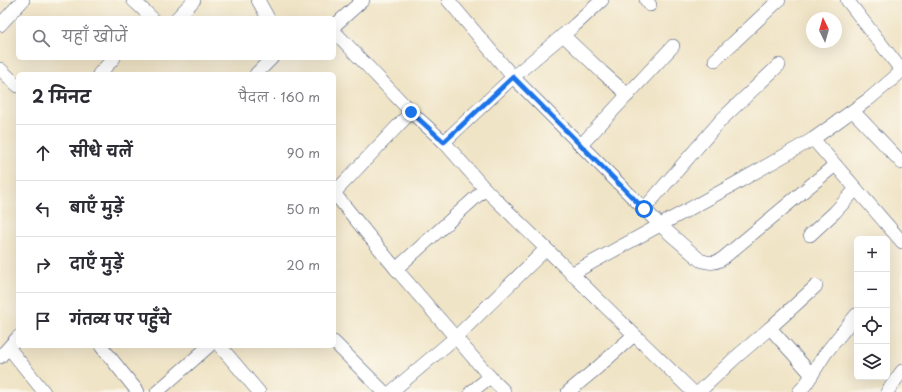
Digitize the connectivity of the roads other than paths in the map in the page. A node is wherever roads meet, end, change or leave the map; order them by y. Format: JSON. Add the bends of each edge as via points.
{"nodes":[{"id":1,"x":23,"y":0,"type":"edge"},
{"id":2,"x":133,"y":0,"type":"edge"},
{"id":3,"x":194,"y":0,"type":"edge"},
{"id":4,"x":258,"y":0,"type":"edge"},
{"id":5,"x":363,"y":0,"type":"edge"},
{"id":6,"x":448,"y":0,"type":"edge"},
{"id":7,"x":779,"y":0,"type":"edge"},
{"id":8,"x":847,"y":0,"type":"edge"},
{"id":9,"x":593,"y":3,"type":"edge"},
{"id":10,"x":150,"y":16,"type":"edge"},
{"id":11,"x":179,"y":16,"type":"edge"},
{"id":12,"x":267,"y":16,"type":"edge"},
{"id":13,"x":336,"y":24,"type":"edge"},
{"id":14,"x":0,"y":25,"type":"edge"},
{"id":15,"x":336,"y":32,"type":"edge"},
{"id":16,"x":563,"y":35,"type":"junction"},
{"id":17,"x":673,"y":46,"type":"dead end"},
{"id":18,"x":112,"y":60,"type":"edge"},
{"id":19,"x":270,"y":60,"type":"edge"},
{"id":20,"x":714,"y":60,"type":"dead end"},
{"id":21,"x":779,"y":65,"type":"dead end"},
{"id":22,"x":0,"y":69,"type":"edge"},
{"id":23,"x":902,"y":71,"type":"edge"},
{"id":24,"x":100,"y":72,"type":"edge"},
{"id":25,"x":258,"y":72,"type":"edge"},
{"id":26,"x":513,"y":77,"type":"junction"},
{"id":27,"x":16,"y":84,"type":"edge"},
{"id":28,"x":628,"y":95,"type":"junction"},
{"id":29,"x":853,"y":111,"type":"junction"},
{"id":30,"x":411,"y":112,"type":"junction"},
{"id":31,"x":813,"y":139,"type":"junction"},
{"id":32,"x":444,"y":142,"type":"junction"},
{"id":33,"x":581,"y":145,"type":"junction"},
{"id":34,"x":902,"y":163,"type":"edge"},
{"id":35,"x":835,"y":164,"type":"junction"},
{"id":36,"x":856,"y":189,"type":"junction"},
{"id":37,"x":485,"y":190,"type":"junction"},
{"id":38,"x":336,"y":191,"type":"edge"},
{"id":39,"x":336,"y":195,"type":"edge"},
{"id":40,"x":644,"y":209,"type":"junction"},
{"id":41,"x":660,"y":225,"type":"junction"},
{"id":42,"x":810,"y":235,"type":"dead end"},
{"id":43,"x":902,"y":242,"type":"edge"},
{"id":44,"x":546,"y":249,"type":"junction"},
{"id":45,"x":396,"y":269,"type":"junction"},
{"id":46,"x":571,"y":274,"type":"junction"},
{"id":47,"x":816,"y":286,"type":"dead end"},
{"id":48,"x":854,"y":318,"type":"edge"},
{"id":49,"x":770,"y":328,"type":"junction"},
{"id":50,"x":634,"y":335,"type":"junction"},
{"id":51,"x":456,"y":337,"type":"junction"},
{"id":52,"x":16,"y":338,"type":"edge"},
{"id":53,"x":336,"y":344,"type":"edge"},
{"id":54,"x":103,"y":348,"type":"edge"},
{"id":55,"x":207,"y":348,"type":"edge"},
{"id":56,"x":222,"y":348,"type":"edge"},
{"id":57,"x":4,"y":352,"type":"edge"},
{"id":58,"x":902,"y":371,"type":"edge"},
{"id":59,"x":812,"y":375,"type":"junction"},
{"id":60,"x":490,"y":376,"type":"junction"},
{"id":61,"x":504,"y":391,"type":"edge"},
{"id":62,"x":44,"y":392,"type":"edge"},
{"id":63,"x":138,"y":392,"type":"edge"},
{"id":64,"x":156,"y":392,"type":"edge"},
{"id":65,"x":259,"y":392,"type":"edge"},
{"id":66,"x":384,"y":392,"type":"edge"},
{"id":67,"x":390,"y":392,"type":"edge"},
{"id":68,"x":471,"y":392,"type":"edge"},
{"id":69,"x":568,"y":392,"type":"edge"},
{"id":70,"x":693,"y":392,"type":"edge"},
{"id":71,"x":699,"y":392,"type":"edge"},
{"id":72,"x":800,"y":392,"type":"edge"},
{"id":73,"x":887,"y":392,"type":"edge"}],
"edges":[{"from":1,"to":14,"type":"street"},
{"from":2,"to":10,"type":"street"},
{"from":3,"to":11,"type":"street"},
{"from":4,"to":12,"type":"street"},
{"from":5,"to":13,"type":"street"},
{"from":6,"to":26,"type":"street"},
{"from":7,"to":20,"type":"street"},
{"from":8,"to":23,"type":"street"},
{"from":9,"to":16,"type":"street"},
{"from":15,"to":30,"type":"street"},
{"from":16,"to":26,"type":"street"},
{"from":16,"to":28,"type":"street"},
{"from":17,"to":28,"type":"street"},
{"from":18,"to":24,"type":"street"},
{"from":19,"to":25,"type":"street"},
{"from":21,"to":40,"type":"street","via":[[722,119]]},
{"from":22,"to":27,"type":"street"},
{"from":23,"to":29,"type":"street"},
{"from":26,"to":32,"type":"street"},
{"from":26,"to":33,"type":"street"},
{"from":28,"to":33,"type":"street"},
{"from":29,"to":31,"type":"street"},
{"from":29,"to":34,"type":"street"},
{"from":30,"to":32,"type":"street"},
{"from":30,"to":38,"type":"street"},
{"from":31,"to":35,"type":"street"},
{"from":31,"to":41,"type":"street"},
{"from":32,"to":37,"type":"street"},
{"from":33,"to":40,"type":"street"},
{"from":35,"to":36,"type":"street"},
{"from":35,"to":41,"type":"street","via":[[717,262],[706,263],[700,260]]},
{"from":36,"to":42,"type":"street"},
{"from":36,"to":43,"type":"street"},
{"from":37,"to":44,"type":"street"},
{"from":37,"to":45,"type":"street"},
{"from":39,"to":45,"type":"street"},
{"from":40,"to":41,"type":"street"},
{"from":41,"to":46,"type":"street"},
{"from":44,"to":46,"type":"street"},
{"from":44,"to":51,"type":"street"},
{"from":45,"to":51,"type":"street"},
{"from":46,"to":50,"type":"street"},
{"from":47,"to":49,"type":"street"},
{"from":48,"to":59,"type":"street"},
{"from":49,"to":59,"type":"street"},
{"from":49,"to":71,"type":"street"},
{"from":50,"to":69,"type":"street"},
{"from":50,"to":70,"type":"street"},
{"from":51,"to":60,"type":"street"},
{"from":51,"to":67,"type":"street"},
{"from":52,"to":57,"type":"street"},
{"from":53,"to":66,"type":"street"},
{"from":54,"to":63,"type":"street"},
{"from":55,"to":64,"type":"street"},
{"from":56,"to":65,"type":"street"},
{"from":57,"to":62,"type":"street"},
{"from":58,"to":73,"type":"street"},
{"from":59,"to":72,"type":"street"},
{"from":60,"to":61,"type":"street"},
{"from":60,"to":68,"type":"street"}]}
